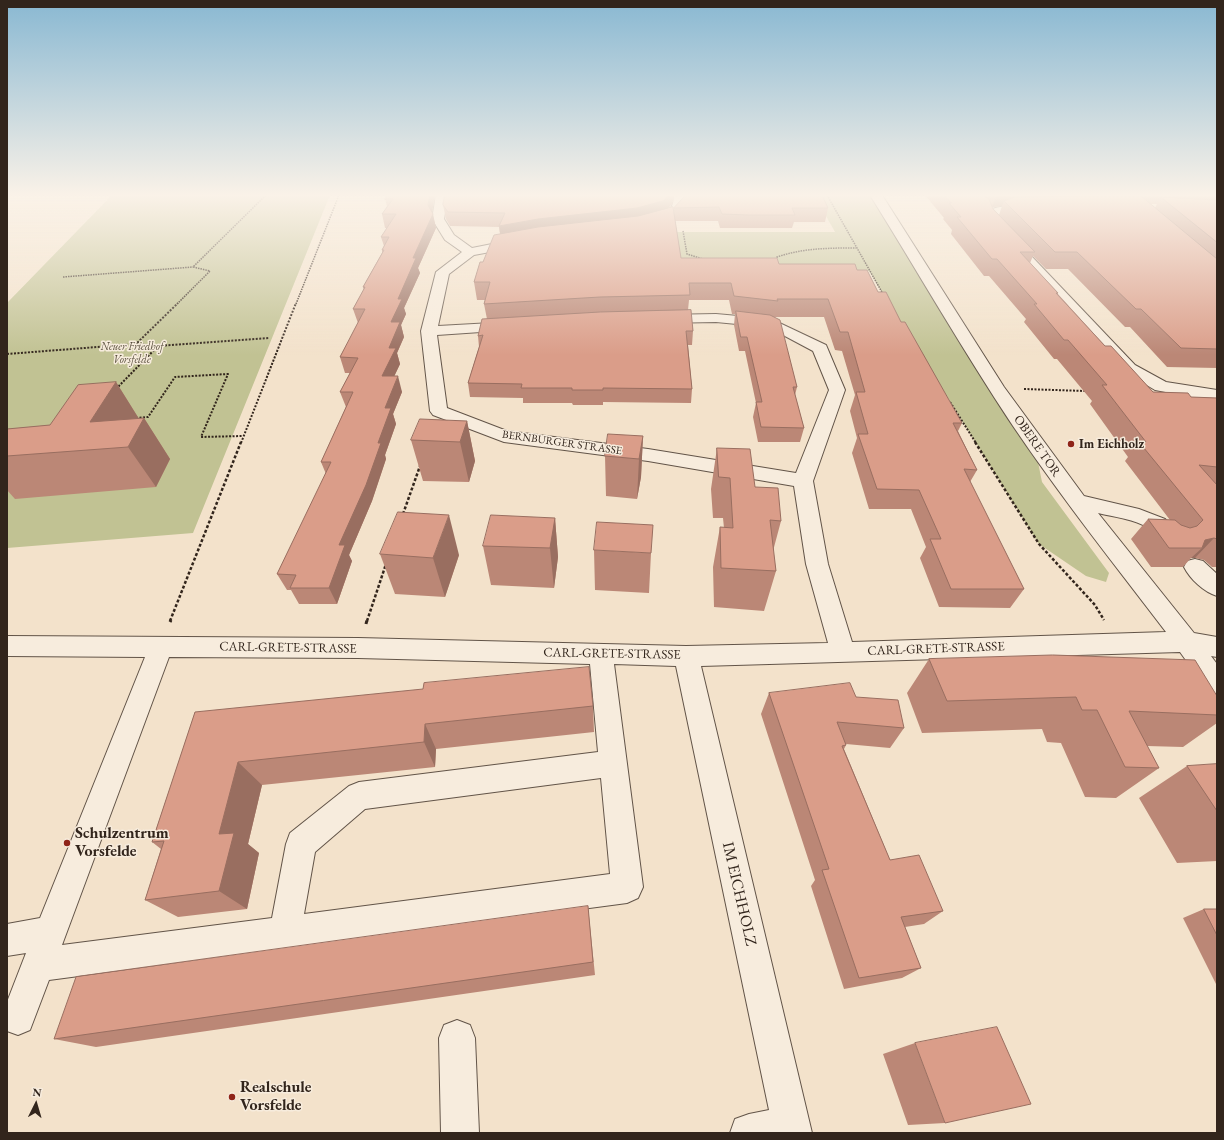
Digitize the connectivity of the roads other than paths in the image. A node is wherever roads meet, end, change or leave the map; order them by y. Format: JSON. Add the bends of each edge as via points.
{"nodes":[{"id":1,"x":465,"y":248,"type":"edge"},
{"id":2,"x":489,"y":248,"type":"edge"},
{"id":3,"x":909,"y":248,"type":"edge"},
{"id":4,"x":1017,"y":248,"type":"edge"},
{"id":5,"x":470,"y":252,"type":"junction"},
{"id":6,"x":646,"y":319,"type":"edge"},
{"id":7,"x":522,"y":325,"type":"edge"},
{"id":8,"x":429,"y":331,"type":"junction"},
{"id":9,"x":1217,"y":395,"type":"edge"},
{"id":10,"x":803,"y":481,"type":"junction"},
{"id":11,"x":1077,"y":501,"type":"junction"},
{"id":12,"x":1171,"y":539,"type":"edge"},
{"id":13,"x":1195,"y":567,"type":"edge"},
{"id":14,"x":1217,"y":587,"type":"edge"},
{"id":15,"x":1187,"y":642,"type":"junction"},
{"id":16,"x":7,"y":646,"type":"edge"},
{"id":17,"x":161,"y":646,"type":"junction"},
{"id":18,"x":1217,"y":646,"type":"edge"},
{"id":19,"x":843,"y":653,"type":"junction"},
{"id":20,"x":601,"y":655,"type":"junction"},
{"id":21,"x":686,"y":656,"type":"junction"},
{"id":22,"x":1217,"y":684,"type":"edge"},
{"id":23,"x":614,"y":762,"type":"junction"},
{"id":24,"x":50,"y":933,"type":"junction"},
{"id":25,"x":285,"y":933,"type":"junction"},
{"id":26,"x":7,"y":940,"type":"edge"},
{"id":27,"x":38,"y":965,"type":"junction"},
{"id":28,"x":18,"y":1018,"type":"dead end"},
{"id":29,"x":457,"y":1038,"type":"dead end"},
{"id":30,"x":792,"y":1129,"type":"edge"},
{"id":31,"x":460,"y":1133,"type":"edge"},
{"id":32,"x":749,"y":1133,"type":"edge"}],
"edges":[{"from":1,"to":5,"type":"street"},
{"from":2,"to":5,"type":"street","name":"BERNBURGER STRASSE"},
{"from":3,"to":11,"type":"street","name":"OBERE TOR","via":[[996,388]]},
{"from":4,"to":9,"type":"street","via":[[1129,368],[1161,386]]},
{"from":5,"to":8,"type":"street","name":"BERNBURGER STRASSE","via":[[443,272]]},
{"from":6,"to":10,"type":"street","via":[[716,318],[771,323],[820,348],[837,390]]},
{"from":7,"to":8,"type":"street"},
{"from":8,"to":10,"type":"street","name":"BERNBURGER STRASSE","via":[[439,411],[504,436],[648,455]]},
{"from":10,"to":19,"type":"street","via":[[817,564]]},
{"from":11,"to":12,"type":"street","via":[[1152,521]]},
{"from":11,"to":15,"type":"street","name":"OBERE TOR"},
{"from":13,"to":14,"type":"street"},
{"from":15,"to":18,"type":"street","name":"CARL-GRETE-STRASSE"},
{"from":15,"to":19,"type":"street","name":"CARL-GRETE-STRASSE"},
{"from":15,"to":22,"type":"street","name":"OBERE TOR"},
{"from":16,"to":17,"type":"street","name":"CARL-GRETE-STRASSE"},
{"from":17,"to":20,"type":"street","name":"CARL-GRETE-STRASSE","via":[[358,648]]},
{"from":17,"to":24,"type":"street"},
{"from":19,"to":21,"type":"street","name":"CARL-GRETE-STRASSE"},
{"from":20,"to":21,"type":"street","name":"CARL-GRETE-STRASSE"},
{"from":20,"to":23,"type":"street"},
{"from":21,"to":30,"type":"street","name":"IM EICHHOLZ"},
{"from":23,"to":25,"type":"street","via":[[359,796],[301,844]]},
{"from":23,"to":25,"type":"street","via":[[627,887]]},
{"from":24,"to":26,"type":"street"},
{"from":24,"to":27,"type":"street"},
{"from":25,"to":27,"type":"street"},
{"from":27,"to":28,"type":"street"},
{"from":29,"to":31,"type":"street"},
{"from":30,"to":32,"type":"street"}]}
